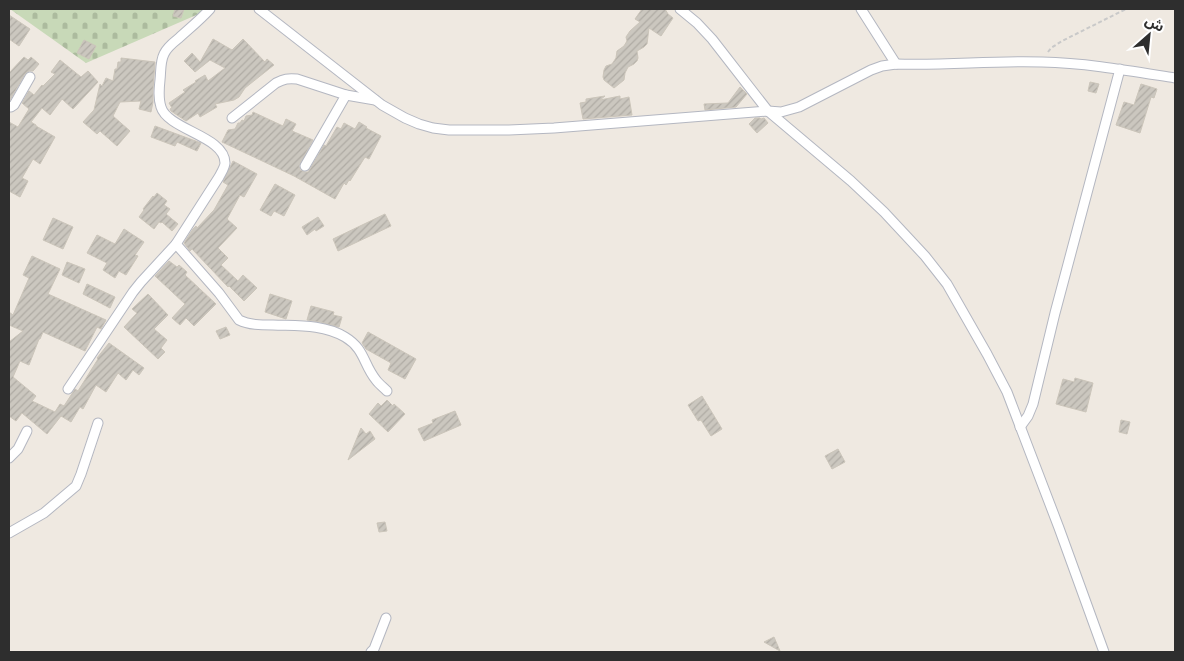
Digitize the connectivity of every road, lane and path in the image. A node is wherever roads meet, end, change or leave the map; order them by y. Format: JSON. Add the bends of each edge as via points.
{"nodes":[{"id":1,"x":210,"y":9,"type":"edge"},
{"id":2,"x":259,"y":9,"type":"edge"},
{"id":3,"x":680,"y":9,"type":"edge"},
{"id":4,"x":861,"y":9,"type":"edge"},
{"id":5,"x":1126,"y":9,"type":"edge"},
{"id":6,"x":1040,"y":62,"type":"junction"},
{"id":7,"x":896,"y":64,"type":"junction"},
{"id":8,"x":1120,"y":69,"type":"junction"},
{"id":9,"x":30,"y":77,"type":"dead end"},
{"id":10,"x":1175,"y":78,"type":"edge"},
{"id":11,"x":346,"y":95,"type":"junction"},
{"id":12,"x":376,"y":100,"type":"junction"},
{"id":13,"x":9,"y":107,"type":"edge"},
{"id":14,"x":768,"y":111,"type":"junction"},
{"id":15,"x":232,"y":118,"type":"dead end"},
{"id":16,"x":305,"y":166,"type":"dead end"},
{"id":17,"x":176,"y":244,"type":"junction"},
{"id":18,"x":68,"y":389,"type":"dead end"},
{"id":19,"x":387,"y":391,"type":"dead end"},
{"id":20,"x":98,"y":423,"type":"dead end"},
{"id":21,"x":1020,"y":427,"type":"junction"},
{"id":22,"x":27,"y":432,"type":"dead end"},
{"id":23,"x":9,"y":458,"type":"edge"},
{"id":24,"x":9,"y":532,"type":"edge"},
{"id":25,"x":386,"y":618,"type":"dead end"},
{"id":26,"x":371,"y":652,"type":"edge"},
{"id":27,"x":1104,"y":652,"type":"edge"}],
"edges":[{"from":1,"to":17,"type":"street","via":[[168,48],[162,60],[159,96],[164,114],[213,144],[220,150],[225,163]]},
{"from":2,"to":12,"type":"street"},
{"from":3,"to":14,"type":"street","via":[[712,40]]},
{"from":4,"to":7,"type":"street"},
{"from":5,"to":6,"type":"path","via":[[1062,41]]},
{"from":6,"to":7,"type":"street"},
{"from":6,"to":8,"type":"street"},
{"from":7,"to":14,"type":"street","via":[[871,70],[791,110]]},
{"from":8,"to":10,"type":"street"},
{"from":8,"to":21,"type":"street","via":[[1033,404]]},
{"from":9,"to":13,"type":"street","via":[[14,105]]},
{"from":11,"to":12,"type":"street"},
{"from":11,"to":15,"type":"street","via":[[297,78],[283,79]]},
{"from":11,"to":16,"type":"street"},
{"from":12,"to":14,"type":"street","via":[[404,118],[449,130],[564,127]]},
{"from":14,"to":21,"type":"street","via":[[851,181],[925,256],[947,284],[975,332],[1007,392]]},
{"from":17,"to":18,"type":"street","via":[[133,292]]},
{"from":17,"to":19,"type":"street","via":[[239,320],[258,325],[312,327],[336,332],[358,348],[375,379]]},
{"from":20,"to":24,"type":"street","via":[[76,486],[44,513]]},
{"from":21,"to":27,"type":"street"},
{"from":22,"to":23,"type":"street"},
{"from":25,"to":26,"type":"street"}]}
